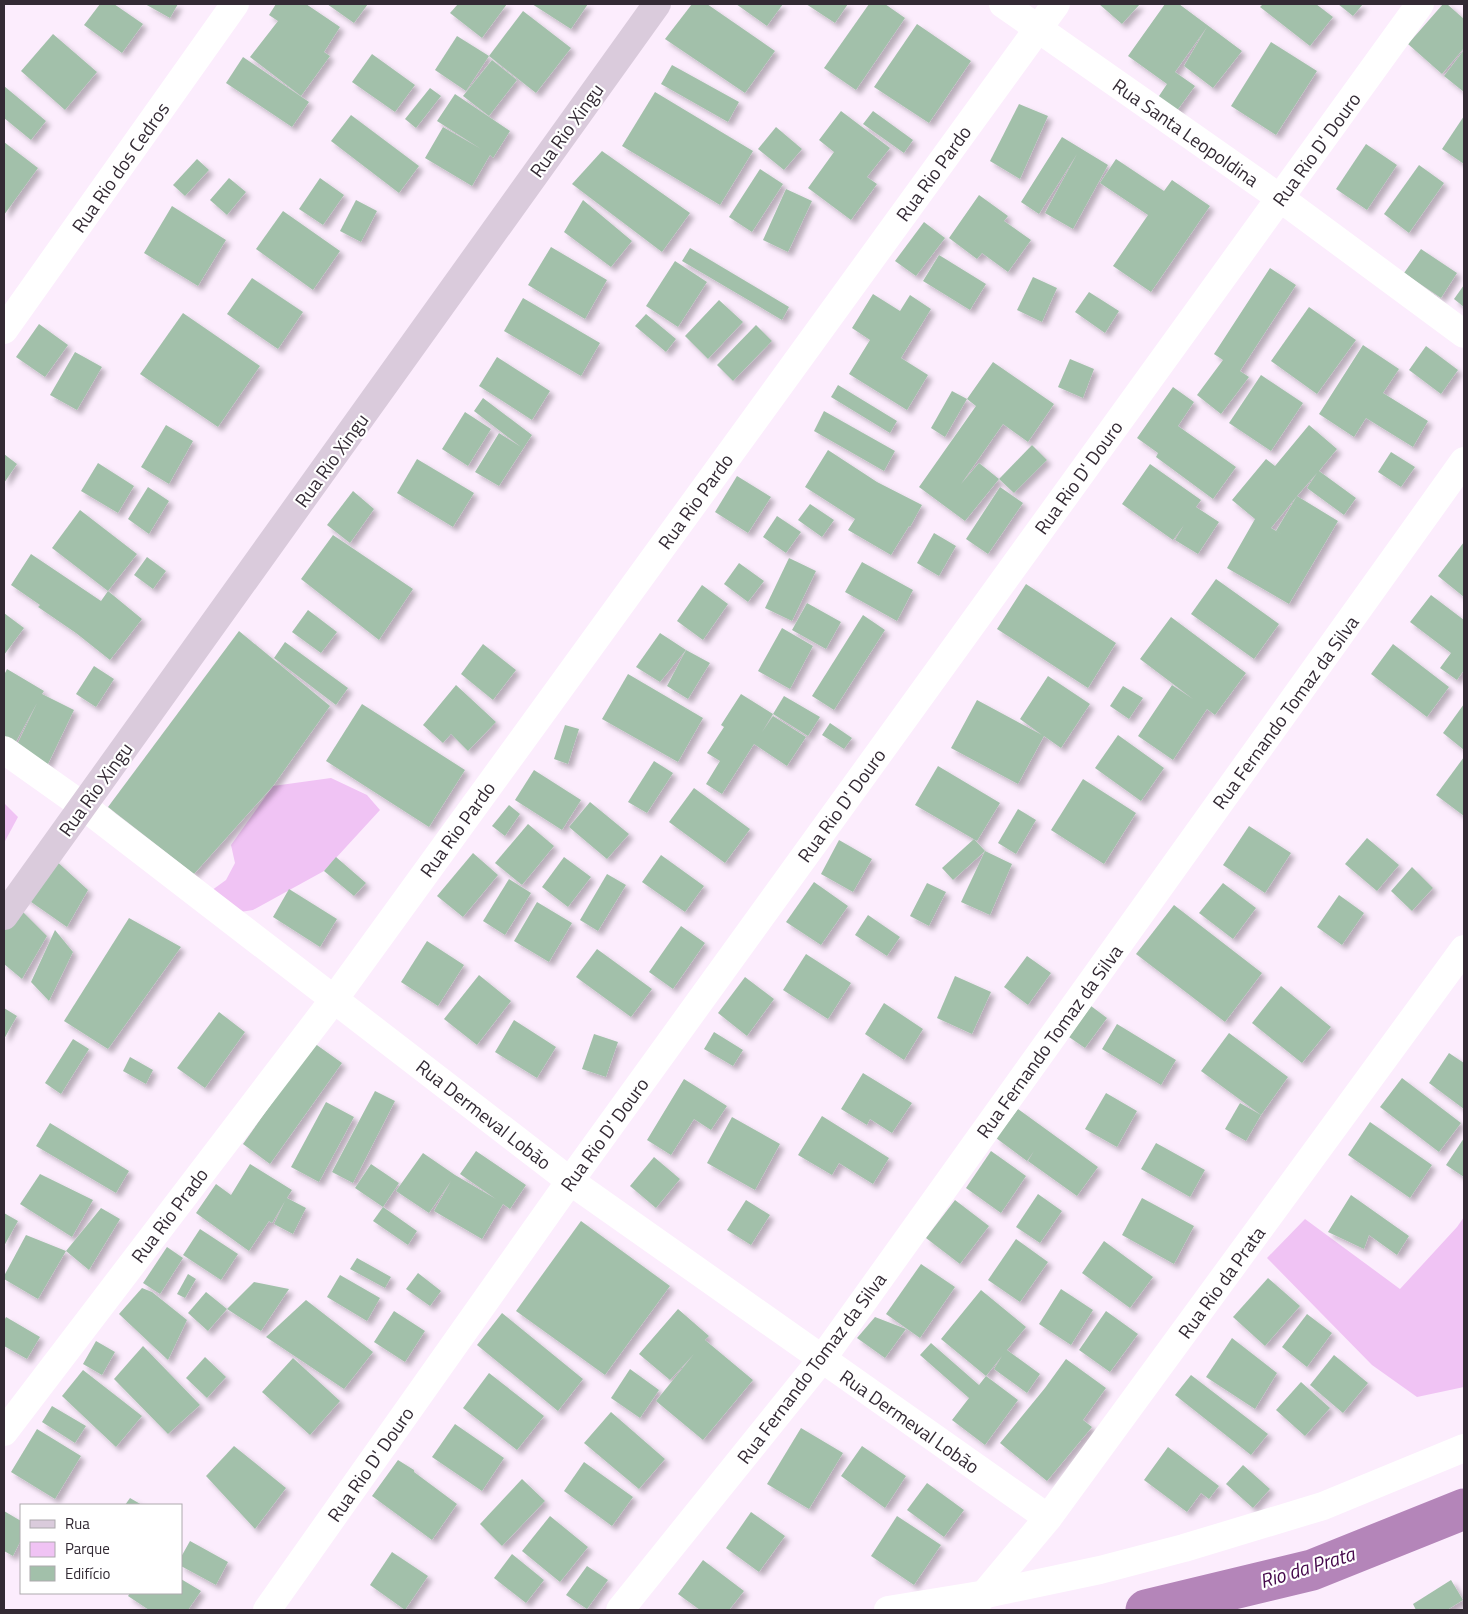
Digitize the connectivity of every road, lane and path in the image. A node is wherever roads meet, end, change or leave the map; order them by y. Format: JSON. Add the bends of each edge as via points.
{"nodes":[{"id":1,"x":236,"y":4,"type":"edge"},
{"id":2,"x":656,"y":4,"type":"edge"},
{"id":3,"x":1003,"y":4,"type":"edge"},
{"id":4,"x":1056,"y":4,"type":"edge"},
{"id":5,"x":1420,"y":4,"type":"edge"},
{"id":6,"x":1038,"y":29,"type":"junction"},
{"id":7,"x":1280,"y":198,"type":"junction"},
{"id":8,"x":4,"y":330,"type":"edge"},
{"id":9,"x":1464,"y":334,"type":"edge"},
{"id":10,"x":1464,"y":461,"type":"edge"},
{"id":11,"x":4,"y":750,"type":"edge"},
{"id":12,"x":83,"y":806,"type":"junction"},
{"id":13,"x":4,"y":916,"type":"edge"},
{"id":14,"x":1464,"y":949,"type":"edge"},
{"id":15,"x":335,"y":998,"type":"junction"},
{"id":16,"x":570,"y":1181,"type":"junction"},
{"id":17,"x":822,"y":1359,"type":"junction"},
{"id":18,"x":4,"y":1432,"type":"edge"},
{"id":19,"x":1464,"y":1448,"type":"edge"},
{"id":20,"x":1048,"y":1518,"type":"junction"},
{"id":21,"x":979,"y":1602,"type":"edge"},
{"id":22,"x":267,"y":1610,"type":"edge"},
{"id":23,"x":620,"y":1610,"type":"edge"},
{"id":24,"x":888,"y":1610,"type":"edge"}],
"edges":[{"from":1,"to":8,"type":"street","name":"Rua Rio dos Cedros"},
{"from":2,"to":12,"type":"main road","name":"Rua Rio Xingu"},
{"from":3,"to":6,"type":"street","name":"Rua Santa Leopoldina"},
{"from":4,"to":6,"type":"street","name":"Rua Rio Pardo"},
{"from":5,"to":7,"type":"street","name":"Rua Rio D' Douro"},
{"from":6,"to":7,"type":"street","name":"Rua Santa Leopoldina"},
{"from":6,"to":15,"type":"street","name":"Rua Rio Pardo"},
{"from":7,"to":9,"type":"street","name":"Rua Santa Leopoldina"},
{"from":7,"to":16,"type":"street","name":"Rua Rio D' Douro"},
{"from":10,"to":17,"type":"street","name":"Rua Fernando Tomaz da Silva"},
{"from":11,"to":12,"type":"street","name":"Rua Dermeval Lobão"},
{"from":12,"to":13,"type":"main road","name":"Rua Rio Xingu"},
{"from":12,"to":15,"type":"street","name":"Rua Dermeval Lobão"},
{"from":14,"to":20,"type":"street","name":"Rua Rio da Prata"},
{"from":15,"to":16,"type":"street","name":"Rua Dermeval Lobão"},
{"from":15,"to":18,"type":"street","name":"Rua Rio Prado"},
{"from":16,"to":17,"type":"street","name":"Rua Dermeval Lobão"},
{"from":16,"to":22,"type":"street","name":"Rua Rio D' Douro"},
{"from":17,"to":20,"type":"street","name":"Rua Dermeval Lobão"},
{"from":17,"to":23,"type":"street","name":"Rua Fernando Tomaz da Silva"},
{"from":19,"to":21,"type":"street","via":[[1323,1506],[1184,1548]]},
{"from":20,"to":21,"type":"street","name":"Rua Rio da Prata"},
{"from":21,"to":24,"type":"street"}]}
